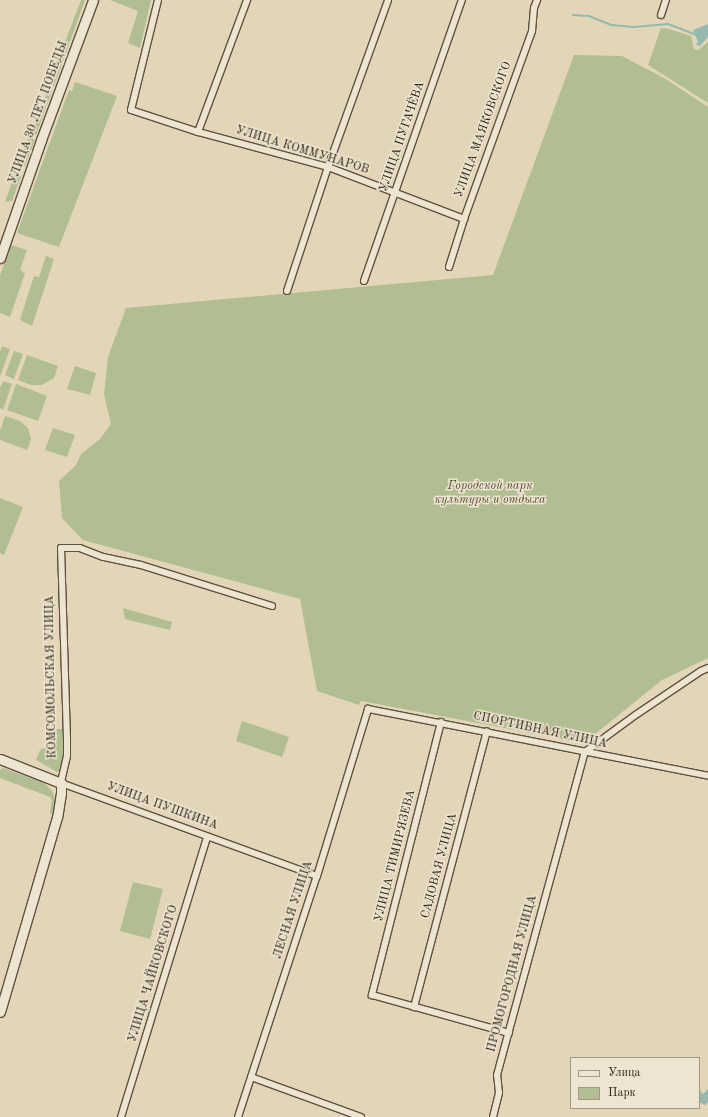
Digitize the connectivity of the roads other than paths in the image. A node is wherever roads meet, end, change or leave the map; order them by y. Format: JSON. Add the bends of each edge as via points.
{"nodes":[{"id":1,"x":93,"y":0,"type":"edge"},
{"id":2,"x":158,"y":0,"type":"edge"},
{"id":3,"x":247,"y":0,"type":"edge"},
{"id":4,"x":388,"y":0,"type":"edge"},
{"id":5,"x":462,"y":0,"type":"edge"},
{"id":6,"x":537,"y":0,"type":"edge"},
{"id":7,"x":666,"y":0,"type":"edge"},
{"id":8,"x":661,"y":15,"type":"dead end"},
{"id":9,"x":198,"y":132,"type":"junction"},
{"id":10,"x":328,"y":167,"type":"junction"},
{"id":11,"x":396,"y":191,"type":"junction"},
{"id":12,"x":464,"y":218,"type":"junction"},
{"id":13,"x":0,"y":258,"type":"edge"},
{"id":14,"x":449,"y":267,"type":"dead end"},
{"id":15,"x":364,"y":281,"type":"dead end"},
{"id":16,"x":287,"y":291,"type":"dead end"},
{"id":17,"x":272,"y":606,"type":"dead end"},
{"id":18,"x":708,"y":668,"type":"edge"},
{"id":19,"x":368,"y":708,"type":"joint"},
{"id":20,"x":441,"y":722,"type":"junction"},
{"id":21,"x":488,"y":731,"type":"junction"},
{"id":22,"x":585,"y":752,"type":"junction"},
{"id":23,"x":0,"y":759,"type":"edge"},
{"id":24,"x":708,"y":776,"type":"edge"},
{"id":25,"x":61,"y":783,"type":"junction"},
{"id":26,"x":207,"y":837,"type":"junction"},
{"id":27,"x":317,"y":876,"type":"junction"},
{"id":28,"x":414,"y":1007,"type":"junction"},
{"id":29,"x":0,"y":1012,"type":"edge"},
{"id":30,"x":509,"y":1033,"type":"junction"},
{"id":31,"x":251,"y":1077,"type":"junction"},
{"id":32,"x":121,"y":1117,"type":"edge"},
{"id":33,"x":238,"y":1117,"type":"edge"},
{"id":34,"x":361,"y":1117,"type":"edge"},
{"id":35,"x":493,"y":1117,"type":"edge"}],
"edges":[{"from":1,"to":13,"type":"main road","name":"УЛИЦА 30 ЛЕТ ПОБЕДЫ"},
{"from":2,"to":9,"type":"street","name":"УЛИЦА КОММУНАРОВ","via":[[131,110]]},
{"from":3,"to":9,"type":"street"},
{"from":4,"to":10,"type":"street"},
{"from":5,"to":11,"type":"street","name":"УЛИЦА ПУГАЧЁВА"},
{"from":6,"to":12,"type":"street","name":"УЛИЦА МАЯКОВСКОГО","via":[[532,31]]},
{"from":7,"to":8,"type":"street"},
{"from":9,"to":10,"type":"street","name":"УЛИЦА КОММУНАРОВ"},
{"from":10,"to":11,"type":"street","name":"УЛИЦА КОММУНАРОВ"},
{"from":10,"to":16,"type":"street"},
{"from":11,"to":12,"type":"street","name":"УЛИЦА КОММУНАРОВ"},
{"from":11,"to":15,"type":"street","name":"УЛИЦА ПУГАЧЁВА"},
{"from":12,"to":14,"type":"street","name":"УЛИЦА МАЯКОВСКОГО"},
{"from":17,"to":25,"type":"street","name":"КОМСОМОЛЬСКАЯ УЛИЦА","via":[[80,548],[61,548],[67,744]]},
{"from":18,"to":22,"type":"street"},
{"from":19,"to":20,"type":"street","name":"СПОРТИВНАЯ УЛИЦА"},
{"from":19,"to":27,"type":"street","name":"ЛЕСНАЯ УЛИЦА"},
{"from":20,"to":21,"type":"street","name":"СПОРТИВНАЯ УЛИЦА"},
{"from":20,"to":28,"type":"street","name":"УЛИЦА ТИМИРЯЗЕВА","via":[[372,995]]},
{"from":21,"to":22,"type":"street","name":"СПОРТИВНАЯ УЛИЦА"},
{"from":21,"to":28,"type":"street","name":"САДОВАЯ УЛИЦА"},
{"from":22,"to":24,"type":"street","name":"СПОРТИВНАЯ УЛИЦА"},
{"from":22,"to":30,"type":"street","name":"ПРОМОГОРОДНАЯ УЛИЦА"},
{"from":23,"to":25,"type":"main road","name":"УЛИЦА ПУШКИНА"},
{"from":25,"to":26,"type":"street","name":"УЛИЦА ПУШКИНА"},
{"from":25,"to":29,"type":"main road","name":"КОМСОМОЛЬСКАЯ УЛИЦА","via":[[57,817]]},
{"from":26,"to":27,"type":"street","name":"УЛИЦА ПУШКИНА"},
{"from":26,"to":32,"type":"street","name":"УЛИЦА ЧАЙКОВСКОГО"},
{"from":27,"to":31,"type":"street","name":"ЛЕСНАЯ УЛИЦА"},
{"from":28,"to":30,"type":"street"},
{"from":30,"to":35,"type":"street","name":"ПРОМОГОРОДНАЯ УЛИЦА","via":[[497,1075],[499,1093]]},
{"from":31,"to":33,"type":"street","name":"ЛЕСНАЯ УЛИЦА"},
{"from":31,"to":34,"type":"street"}]}
